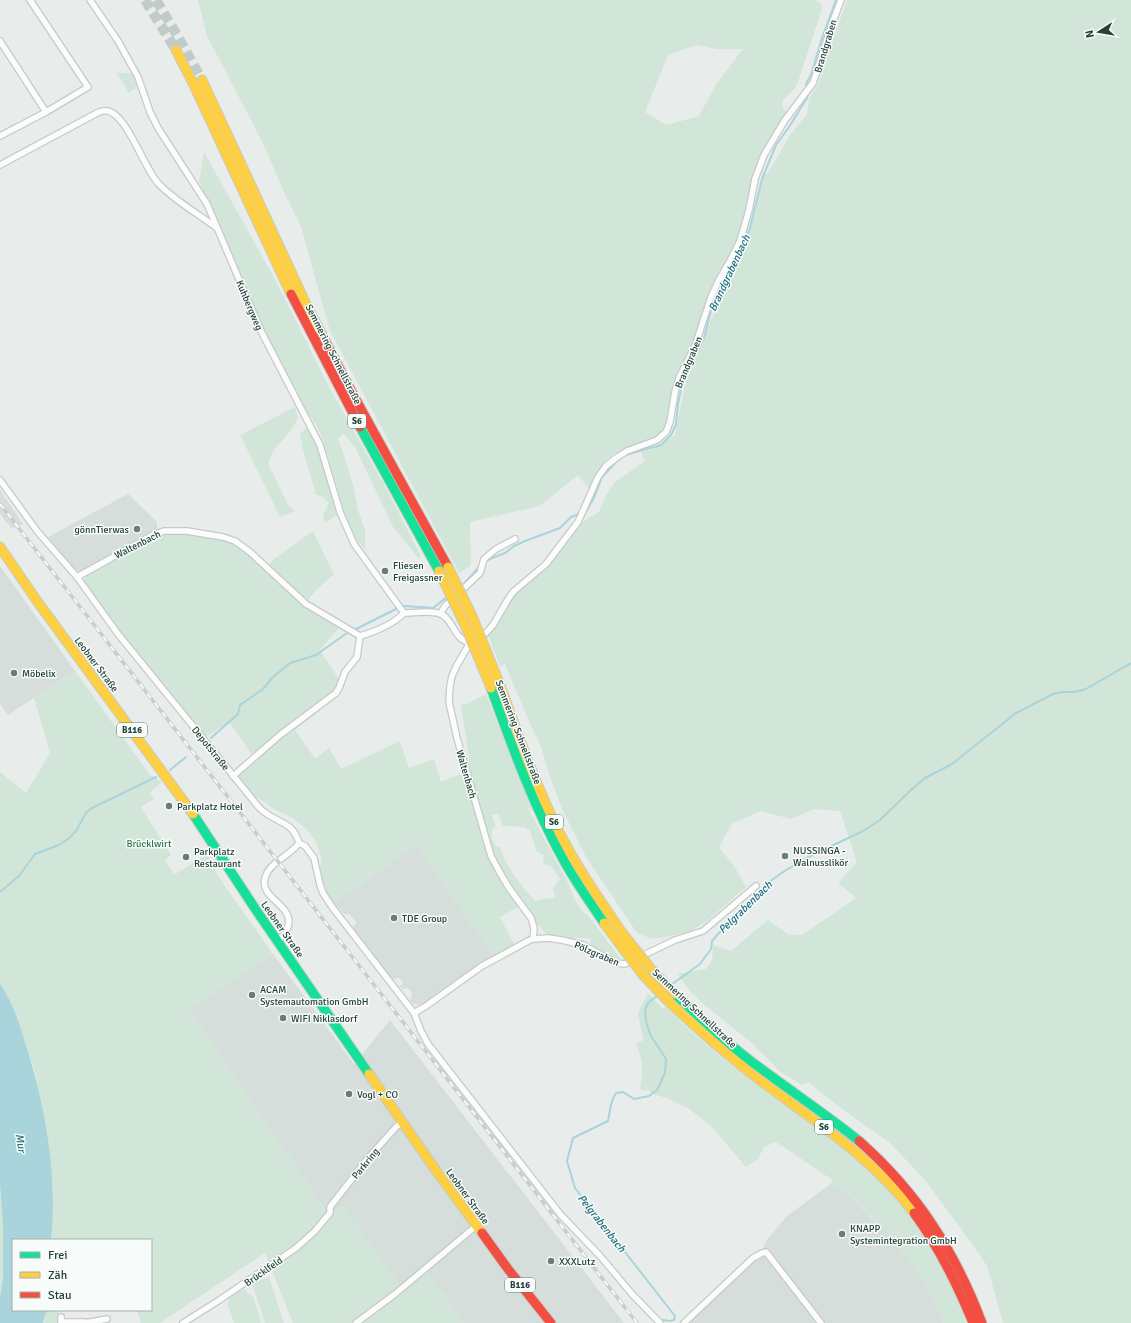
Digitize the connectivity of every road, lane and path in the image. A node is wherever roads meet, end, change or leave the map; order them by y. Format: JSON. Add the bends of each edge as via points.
{"nodes":[{"id":1,"x":30,"y":0,"type":"edge"},
{"id":2,"x":90,"y":0,"type":"edge"},
{"id":3,"x":841,"y":0,"type":"edge"},
{"id":4,"x":0,"y":41,"type":"edge"},
{"id":5,"x":176,"y":50,"type":"tunnel mouth"},
{"id":6,"x":202,"y":80,"type":"tunnel mouth"},
{"id":7,"x":46,"y":112,"type":"junction"},
{"id":8,"x":0,"y":135,"type":"edge"},
{"id":9,"x":0,"y":165,"type":"edge"},
{"id":10,"x":217,"y":228,"type":"junction"},
{"id":11,"x":0,"y":480,"type":"edge"},
{"id":12,"x":515,"y":539,"type":"dead end"},
{"id":13,"x":0,"y":547,"type":"edge"},
{"id":14,"x":77,"y":577,"type":"junction"},
{"id":15,"x":404,"y":613,"type":"junction"},
{"id":16,"x":440,"y":614,"type":"junction"},
{"id":17,"x":360,"y":636,"type":"junction"},
{"id":18,"x":469,"y":642,"type":"junction"},
{"id":19,"x":233,"y":776,"type":"junction"},
{"id":20,"x":299,"y":843,"type":"junction"},
{"id":21,"x":756,"y":886,"type":"dead end"},
{"id":22,"x":533,"y":939,"type":"junction"},
{"id":23,"x":277,"y":940,"type":"junction"},
{"id":24,"x":414,"y":1013,"type":"junction"},
{"id":25,"x":403,"y":1123,"type":"junction"},
{"id":26,"x":330,"y":1207,"type":"joint"},
{"id":27,"x":476,"y":1226,"type":"junction"},
{"id":28,"x":61,"y":1317,"type":"dead end"},
{"id":29,"x":107,"y":1319,"type":"dead end"},
{"id":30,"x":659,"y":1322,"type":"edge"},
{"id":31,"x":85,"y":1323,"type":"edge"},
{"id":32,"x":183,"y":1323,"type":"edge"},
{"id":33,"x":356,"y":1323,"type":"edge"},
{"id":34,"x":551,"y":1323,"type":"edge"},
{"id":35,"x":684,"y":1323,"type":"edge"},
{"id":36,"x":821,"y":1323,"type":"edge"},
{"id":37,"x":980,"y":1323,"type":"edge"}],
"edges":[{"from":1,"to":7,"type":"street","via":[[88,87]]},
{"from":2,"to":10,"type":"street","name":"Kuhbergweg","via":[[132,64],[158,128],[207,204]]},
{"from":3,"to":18,"type":"street","name":"Brandgraben","via":[[816,77],[764,155],[755,179],[740,241],[711,297],[696,346],[679,378],[666,432],[657,440],[627,451],[606,466],[598,477],[578,522],[556,551],[537,573],[513,592],[488,632]]},
{"from":4,"to":7,"type":"street"},
{"from":5,"to":37,"type":"main road","name":"Semmering Schnellstraße","number":"S6","bridge":true,"via":[[297,306],[465,625],[529,788],[552,839],[577,882],[604,923],[643,974],[668,1001],[710,1041],[849,1144],[884,1177],[912,1209],[938,1248]]},
{"from":6,"to":37,"type":"main road","name":"Semmering Schnellstraße","number":"S6","bridge":true,"via":[[306,302],[472,616],[537,785],[560,834],[585,878],[623,934],[675,994],[754,1064],[855,1136],[890,1170],[913,1196],[952,1254],[968,1285]]},
{"from":7,"to":8,"type":"street"},
{"from":9,"to":10,"type":"street","via":[[99,112],[108,111],[117,116],[125,126],[157,183]]},
{"from":10,"to":15,"type":"street","name":"Kuhbergweg","via":[[261,331],[316,435],[340,512],[354,544]]},
{"from":11,"to":14,"type":"street","name":"Depotstraße","via":[[37,531]]},
{"from":12,"to":16,"type":"street","via":[[484,559],[480,573],[441,610]]},
{"from":13,"to":23,"type":"main road","name":"Leobner Straße","number":"B116","via":[[41,607],[185,802]]},
{"from":14,"to":17,"type":"street","name":"Waltenbach","via":[[140,541],[164,531],[223,536],[243,546],[306,604]]},
{"from":14,"to":19,"type":"street","name":"Depotstraße","via":[[118,634]]},
{"from":15,"to":16,"type":"street"},
{"from":15,"to":17,"type":"street","via":[[400,618]]},
{"from":16,"to":18,"type":"street","via":[[448,620],[461,639]]},
{"from":17,"to":19,"type":"street","via":[[357,657],[345,672],[336,693],[280,735]]},
{"from":18,"to":22,"type":"street","name":"Waltenbach","via":[[452,676],[449,694],[451,712],[491,856],[509,888],[531,918],[534,928]]},
{"from":19,"to":20,"type":"street","name":"Depotstraße","via":[[259,808],[289,826],[297,835]]},
{"from":20,"to":23,"type":"street","via":[[268,871],[265,878],[264,884],[268,892],[288,914],[290,921],[284,936]]},
{"from":20,"to":24,"type":"street","name":"Depotstraße","via":[[305,846],[314,858],[320,885],[329,903]]},
{"from":21,"to":22,"type":"street","name":"Pölzgraben","via":[[703,931],[675,940],[625,964],[616,963],[576,943],[556,939]]},
{"from":22,"to":24,"type":"street","name":"Pölzgraben","via":[[482,966]]},
{"from":23,"to":25,"type":"main road","name":"Leobner Straße","number":"B116"},
{"from":24,"to":30,"type":"street","name":"Depotstraße","via":[[428,1044],[560,1214]]},
{"from":25,"to":26,"type":"street","name":"Parkring","via":[[397,1126],[369,1157]]},
{"from":25,"to":27,"type":"main road","name":"Leobner Straße","number":"B116"},
{"from":26,"to":32,"type":"street","name":"Brücklfeld","via":[[330,1213],[296,1248]]},
{"from":27,"to":33,"type":"street"},
{"from":27,"to":34,"type":"main road","name":"Leobner Straße","number":"B116"},
{"from":28,"to":31,"type":"street","via":[[61,1322]]},
{"from":29,"to":31,"type":"street"},
{"from":35,"to":36,"type":"street","via":[[762,1252],[766,1252],[772,1258]]}]}
